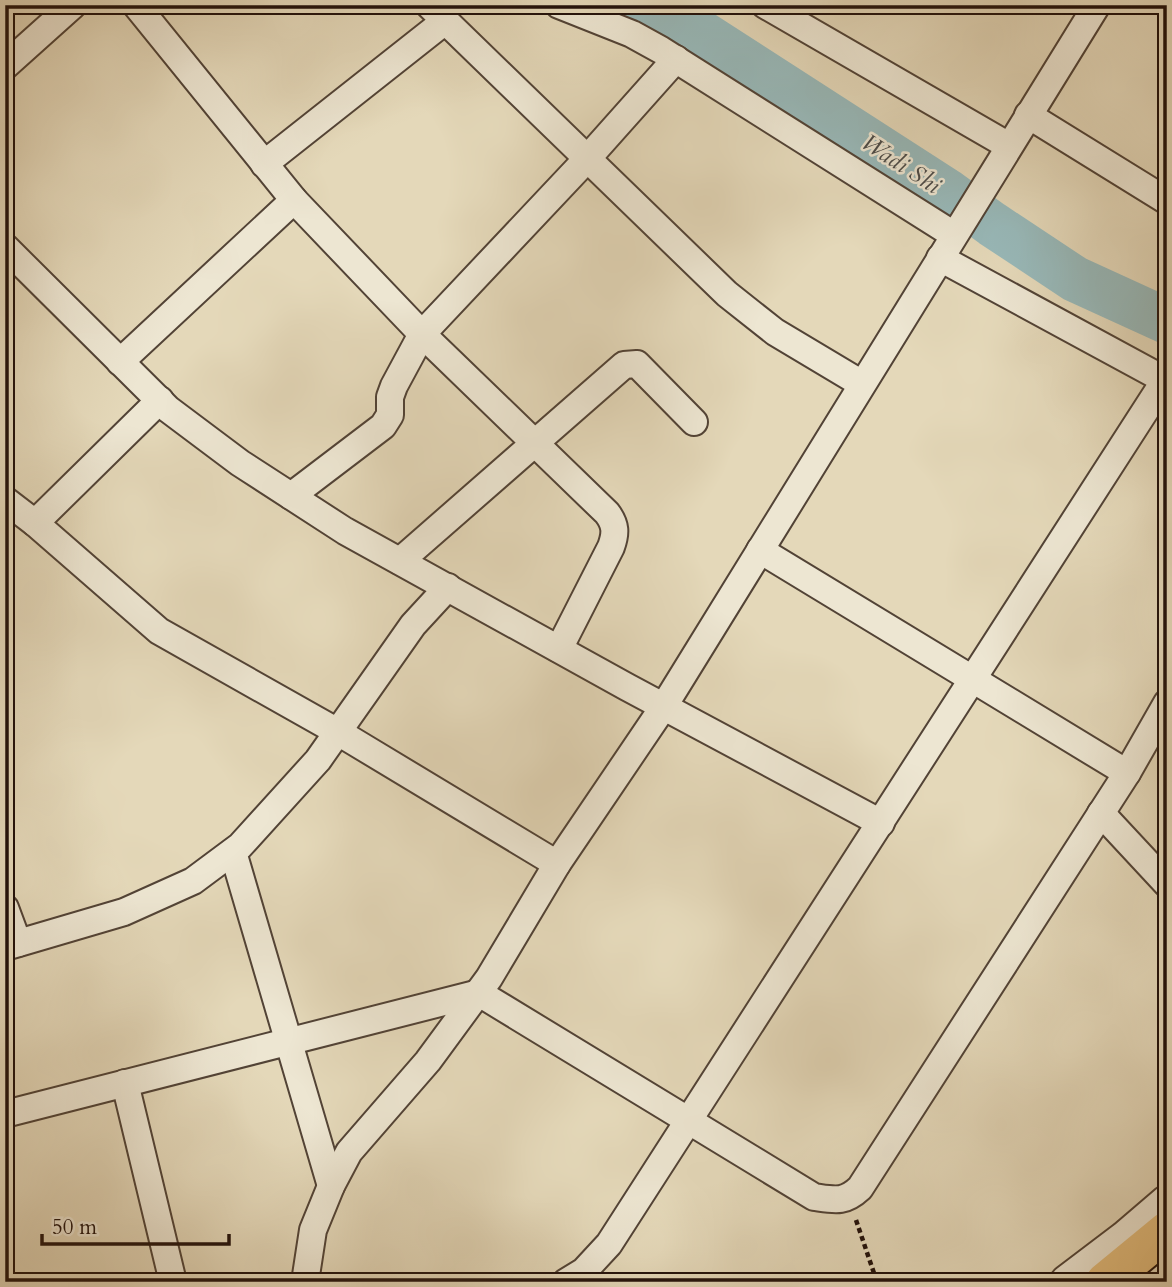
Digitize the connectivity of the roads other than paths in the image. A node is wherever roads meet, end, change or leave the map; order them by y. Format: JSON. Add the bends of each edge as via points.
{"nodes":[{"id":1,"x":73,"y":5,"type":"edge"},
{"id":2,"x":136,"y":5,"type":"edge"},
{"id":3,"x":559,"y":5,"type":"edge"},
{"id":4,"x":765,"y":5,"type":"edge"},
{"id":5,"x":1097,"y":5,"type":"edge"},
{"id":6,"x":437,"y":13,"type":"edge"},
{"id":7,"x":676,"y":59,"type":"junction"},
{"id":8,"x":5,"y":66,"type":"edge"},
{"id":9,"x":1028,"y":115,"type":"junction"},
{"id":10,"x":1002,"y":157,"type":"junction"},
{"id":11,"x":586,"y":160,"type":"junction"},
{"id":12,"x":264,"y":164,"type":"junction"},
{"id":13,"x":294,"y":200,"type":"junction"},
{"id":14,"x":1167,"y":201,"type":"edge"},
{"id":15,"x":954,"y":234,"type":"junction"},
{"id":16,"x":5,"y":247,"type":"edge"},
{"id":17,"x":940,"y":258,"type":"junction"},
{"id":18,"x":422,"y":334,"type":"junction"},
{"id":19,"x":120,"y":362,"type":"junction"},
{"id":20,"x":1166,"y":381,"type":"edge"},
{"id":21,"x":862,"y":384,"type":"junction"},
{"id":22,"x":160,"y":400,"type":"junction"},
{"id":23,"x":694,"y":422,"type":"dead end"},
{"id":24,"x":534,"y":442,"type":"junction"},
{"id":25,"x":291,"y":496,"type":"junction"},
{"id":26,"x":5,"y":500,"type":"edge"},
{"id":27,"x":35,"y":523,"type":"junction"},
{"id":28,"x":760,"y":550,"type":"junction"},
{"id":29,"x":400,"y":561,"type":"junction"},
{"id":30,"x":448,"y":587,"type":"junction"},
{"id":31,"x":559,"y":649,"type":"junction"},
{"id":32,"x":973,"y":680,"type":"junction"},
{"id":33,"x":1167,"y":703,"type":"edge"},
{"id":34,"x":664,"y":706,"type":"junction"},
{"id":35,"x":338,"y":732,"type":"junction"},
{"id":36,"x":1127,"y":773,"type":"junction"},
{"id":37,"x":1101,"y":813,"type":"junction"},
{"id":38,"x":881,"y":823,"type":"junction"},
{"id":39,"x":233,"y":852,"type":"junction"},
{"id":40,"x":557,"y":864,"type":"junction"},
{"id":41,"x":1167,"y":884,"type":"edge"},
{"id":42,"x":5,"y":908,"type":"edge"},
{"id":43,"x":11,"y":945,"type":"edge"},
{"id":44,"x":479,"y":993,"type":"junction"},
{"id":45,"x":288,"y":1041,"type":"junction"},
{"id":46,"x":125,"y":1083,"type":"junction"},
{"id":47,"x":5,"y":1114,"type":"edge"},
{"id":48,"x":689,"y":1122,"type":"junction"},
{"id":49,"x":331,"y":1186,"type":"junction"},
{"id":50,"x":1167,"y":1202,"type":"edge"},
{"id":51,"x":1167,"y":1231,"type":"edge"},
{"id":52,"x":173,"y":1282,"type":"edge"},
{"id":53,"x":305,"y":1282,"type":"edge"},
{"id":54,"x":566,"y":1282,"type":"edge"},
{"id":55,"x":1067,"y":1282,"type":"edge"},
{"id":56,"x":1105,"y":1282,"type":"edge"}],
"edges":[{"from":1,"to":8,"type":"street"},
{"from":2,"to":12,"type":"street"},
{"from":3,"to":7,"type":"street","via":[[632,34]]},
{"from":4,"to":10,"type":"street"},
{"from":5,"to":9,"type":"street"},
{"from":6,"to":11,"type":"street"},
{"from":6,"to":12,"type":"street"},
{"from":7,"to":11,"type":"street"},
{"from":7,"to":15,"type":"street"},
{"from":9,"to":10,"type":"street"},
{"from":9,"to":14,"type":"street"},
{"from":10,"to":15,"type":"street"},
{"from":11,"to":18,"type":"street"},
{"from":11,"to":21,"type":"street","via":[[751,313]]},
{"from":12,"to":13,"type":"street"},
{"from":13,"to":18,"type":"street"},
{"from":13,"to":19,"type":"street"},
{"from":15,"to":17,"type":"street"},
{"from":16,"to":19,"type":"street"},
{"from":17,"to":20,"type":"street"},
{"from":17,"to":21,"type":"street"},
{"from":18,"to":24,"type":"street"},
{"from":18,"to":25,"type":"street","via":[[394,386],[390,415],[383,426]]},
{"from":19,"to":22,"type":"street"},
{"from":20,"to":32,"type":"street"},
{"from":21,"to":28,"type":"street"},
{"from":22,"to":25,"type":"street","via":[[240,463]]},
{"from":22,"to":27,"type":"street"},
{"from":23,"to":24,"type":"street","via":[[637,364],[630,363]]},
{"from":24,"to":29,"type":"street"},
{"from":24,"to":31,"type":"street","via":[[607,513],[616,533]]},
{"from":25,"to":29,"type":"street"},
{"from":26,"to":27,"type":"street"},
{"from":27,"to":35,"type":"street","via":[[159,631]]},
{"from":28,"to":32,"type":"street"},
{"from":28,"to":34,"type":"street"},
{"from":29,"to":30,"type":"street"},
{"from":30,"to":31,"type":"street"},
{"from":30,"to":35,"type":"street","via":[[413,625]]},
{"from":31,"to":34,"type":"street"},
{"from":32,"to":36,"type":"street"},
{"from":32,"to":38,"type":"street"},
{"from":33,"to":36,"type":"street"},
{"from":34,"to":38,"type":"street"},
{"from":34,"to":40,"type":"street"},
{"from":35,"to":39,"type":"street","via":[[275,810]]},
{"from":35,"to":40,"type":"street"},
{"from":36,"to":37,"type":"street"},
{"from":37,"to":41,"type":"street"},
{"from":37,"to":48,"type":"street","via":[[849,1199],[814,1197]]},
{"from":38,"to":48,"type":"street"},
{"from":39,"to":43,"type":"street","via":[[193,881],[124,912]]},
{"from":39,"to":45,"type":"street"},
{"from":40,"to":44,"type":"street"},
{"from":42,"to":43,"type":"street"},
{"from":44,"to":45,"type":"street"},
{"from":44,"to":48,"type":"street"},
{"from":44,"to":49,"type":"street","via":[[428,1061],[349,1152]]},
{"from":45,"to":46,"type":"street"},
{"from":45,"to":49,"type":"street"},
{"from":46,"to":47,"type":"street"},
{"from":46,"to":52,"type":"street"},
{"from":48,"to":54,"type":"street","via":[[609,1244],[584,1271]]},
{"from":49,"to":53,"type":"street","via":[[313,1230]]},
{"from":50,"to":55,"type":"street"},
{"from":51,"to":56,"type":"highway"}]}
